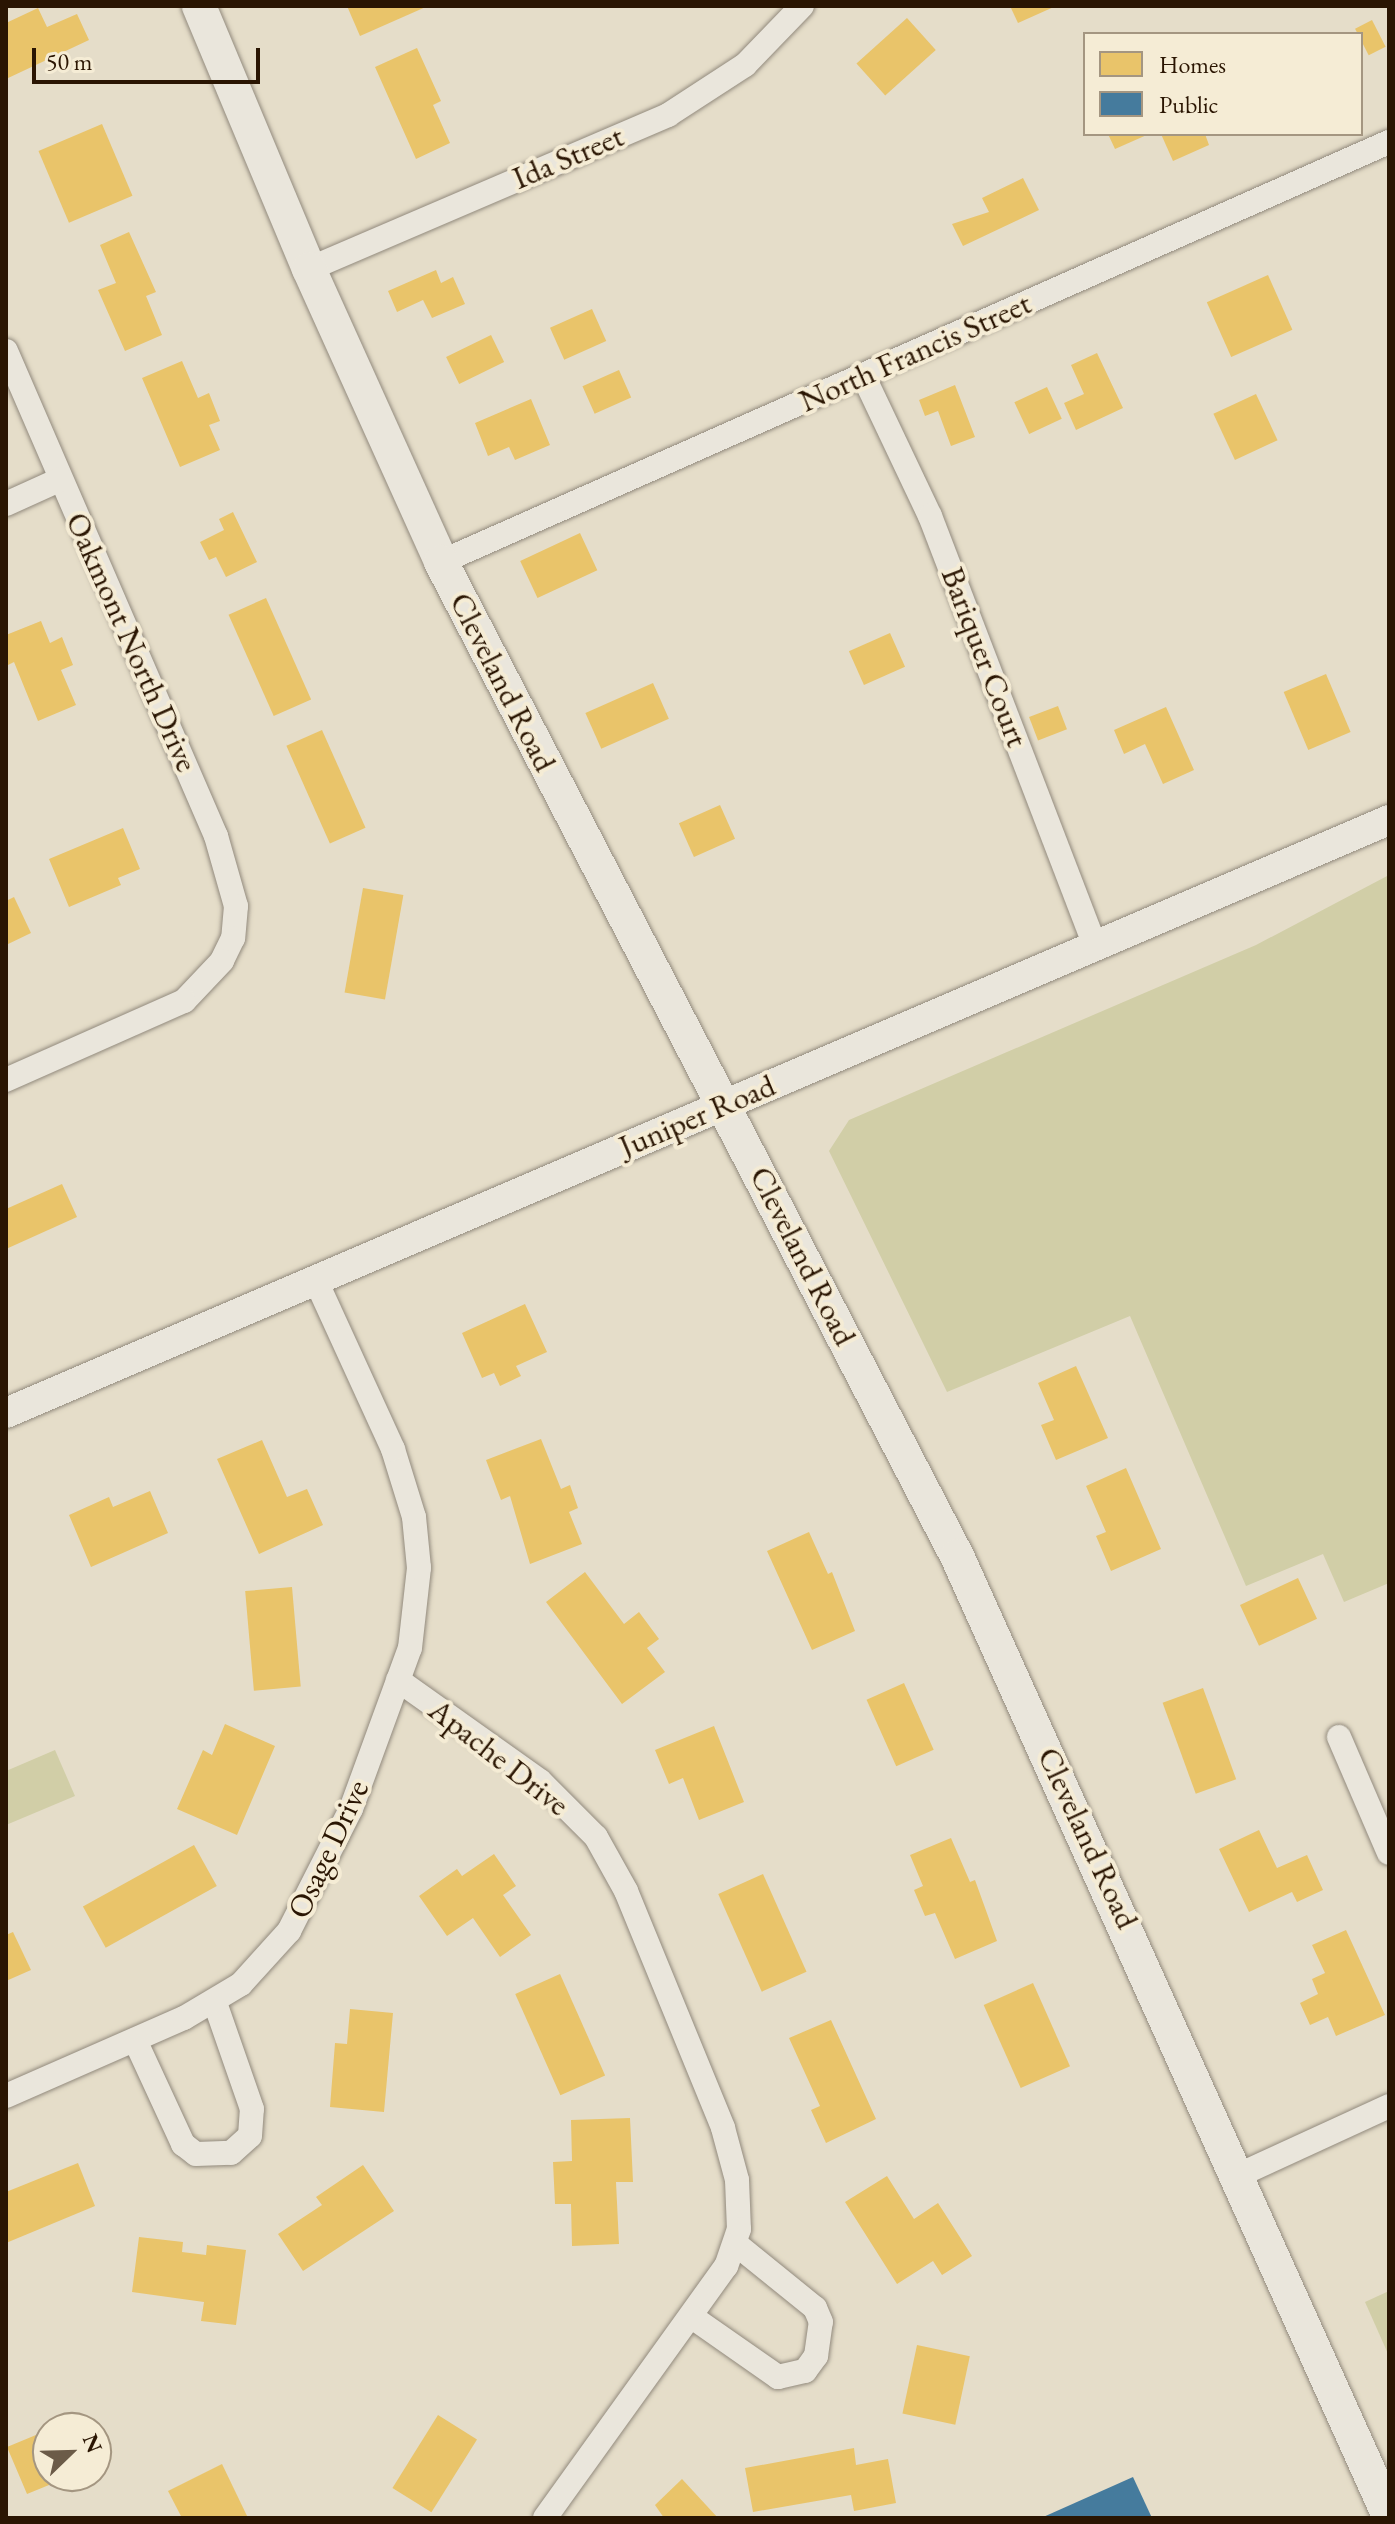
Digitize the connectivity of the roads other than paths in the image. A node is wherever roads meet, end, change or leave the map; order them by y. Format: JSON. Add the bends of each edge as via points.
{"nodes":[{"id":1,"x":199,"y":6,"type":"edge"},
{"id":2,"x":802,"y":6,"type":"edge"},
{"id":3,"x":1389,"y":142,"type":"edge"},
{"id":4,"x":309,"y":269,"type":"junction"},
{"id":5,"x":6,"y":351,"type":"edge"},
{"id":6,"x":863,"y":375,"type":"junction"},
{"id":7,"x":61,"y":479,"type":"junction"},
{"id":8,"x":6,"y":504,"type":"edge"},
{"id":9,"x":441,"y":562,"type":"junction"},
{"id":10,"x":1389,"y":820,"type":"edge"},
{"id":11,"x":1095,"y":945,"type":"junction"},
{"id":12,"x":6,"y":1080,"type":"edge"},
{"id":13,"x":725,"y":1104,"type":"junction"},
{"id":14,"x":315,"y":1279,"type":"junction"},
{"id":15,"x":6,"y":1413,"type":"edge"},
{"id":16,"x":398,"y":1680,"type":"junction"},
{"id":17,"x":1339,"y":1737,"type":"dead end"},
{"id":18,"x":1389,"y":1853,"type":"edge"},
{"id":19,"x":215,"y":2003,"type":"junction"},
{"id":20,"x":135,"y":2040,"type":"junction"},
{"id":21,"x":6,"y":2096,"type":"edge"},
{"id":22,"x":1389,"y":2106,"type":"edge"},
{"id":23,"x":1239,"y":2175,"type":"junction"},
{"id":24,"x":736,"y":2244,"type":"junction"},
{"id":25,"x":692,"y":2317,"type":"junction"},
{"id":26,"x":1389,"y":2516,"type":"edge"},
{"id":27,"x":545,"y":2518,"type":"edge"}],
"edges":[{"from":1,"to":4,"type":"main road","name":"Cleveland Road"},
{"from":2,"to":4,"type":"street","name":"Ida Street","via":[[745,65],[668,115]]},
{"from":3,"to":6,"type":"street","name":"North Francis Street"},
{"from":4,"to":9,"type":"main road","name":"Cleveland Road"},
{"from":5,"to":7,"type":"street","name":"Oakmont North Drive"},
{"from":6,"to":9,"type":"street","name":"North Francis Street"},
{"from":6,"to":11,"type":"street","name":"Bariquer Court","via":[[930,516]]},
{"from":7,"to":8,"type":"street"},
{"from":7,"to":12,"type":"street","name":"Oakmont North Drive","via":[[216,836],[236,906],[233,938],[204,986],[184,1001]]},
{"from":9,"to":13,"type":"main road","name":"Cleveland Road"},
{"from":10,"to":11,"type":"street","name":"Juniper Road"},
{"from":11,"to":13,"type":"street","name":"Juniper Road"},
{"from":13,"to":14,"type":"street","name":"Juniper Road"},
{"from":13,"to":23,"type":"main road","name":"Cleveland Road","via":[[957,1556]]},
{"from":14,"to":15,"type":"street","name":"Juniper Road"},
{"from":14,"to":16,"type":"street","name":"Apache Drive","via":[[393,1449],[414,1517],[417,1606]]},
{"from":16,"to":19,"type":"street","name":"Osage Drive","via":[[351,1809],[311,1895],[260,1967]]},
{"from":16,"to":24,"type":"street","name":"Apache Drive","via":[[540,1781],[596,1837],[626,1891],[723,2128],[737,2180]]},
{"from":17,"to":18,"type":"street"},
{"from":19,"to":20,"type":"street","name":"Osage Drive"},
{"from":19,"to":20,"type":"street","via":[[252,2109],[250,2136],[231,2153],[196,2154],[183,2144]]},
{"from":20,"to":21,"type":"street","name":"Osage Drive"},
{"from":22,"to":23,"type":"street"},
{"from":23,"to":26,"type":"main road","name":"Cleveland Road"},
{"from":24,"to":25,"type":"street"},
{"from":24,"to":25,"type":"street","via":[[815,2308],[821,2322],[816,2356],[795,2377],[769,2374]]},
{"from":25,"to":27,"type":"street"}]}
